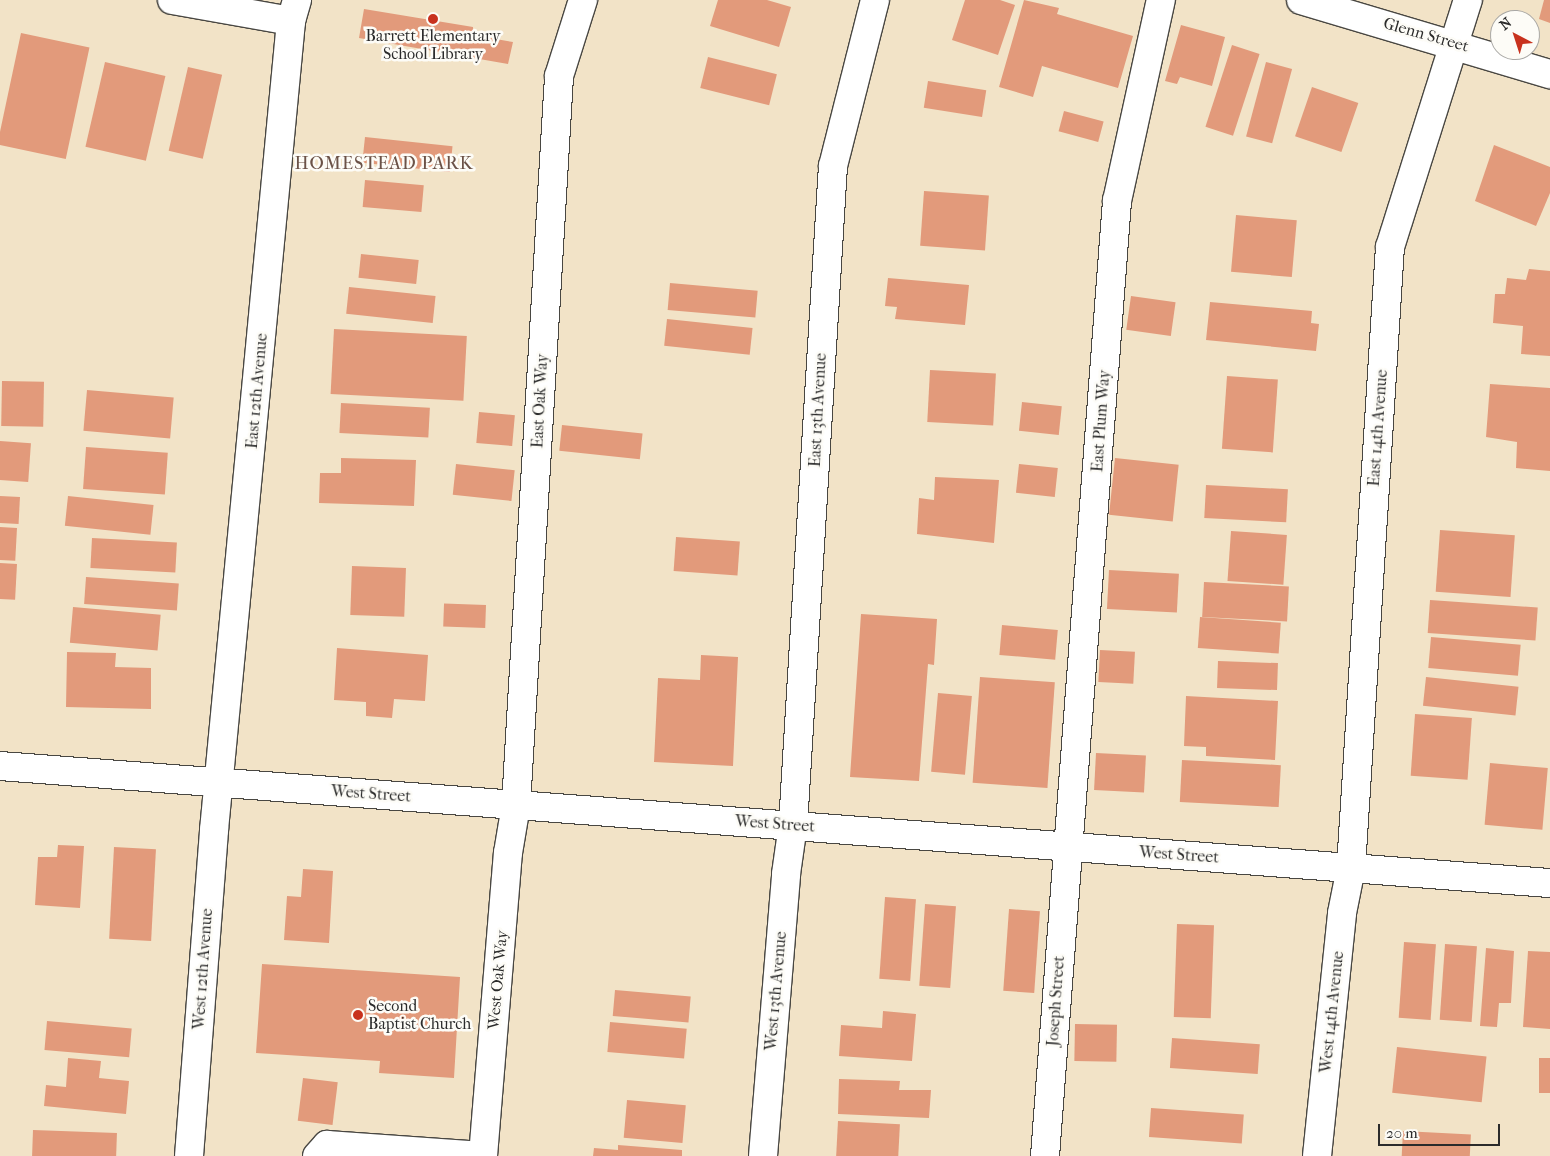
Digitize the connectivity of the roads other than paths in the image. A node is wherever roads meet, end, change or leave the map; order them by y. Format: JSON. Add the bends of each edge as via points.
{"nodes":[{"id":1,"x":172,"y":0,"type":"edge"},
{"id":2,"x":583,"y":0,"type":"edge"},
{"id":3,"x":875,"y":0,"type":"edge"},
{"id":4,"x":1161,"y":0,"type":"edge"},
{"id":5,"x":1301,"y":0,"type":"edge"},
{"id":6,"x":1468,"y":0,"type":"edge"},
{"id":7,"x":294,"y":10,"type":"edge"},
{"id":8,"x":1456,"y":44,"type":"junction"},
{"id":9,"x":1550,"y":74,"type":"edge"},
{"id":10,"x":0,"y":766,"type":"edge"},
{"id":11,"x":220,"y":782,"type":"junction"},
{"id":12,"x":516,"y":805,"type":"junction"},
{"id":13,"x":793,"y":826,"type":"junction"},
{"id":14,"x":1071,"y":846,"type":"junction"},
{"id":15,"x":1351,"y":868,"type":"junction"},
{"id":16,"x":1550,"y":883,"type":"edge"},
{"id":17,"x":190,"y":1156,"type":"edge"},
{"id":18,"x":317,"y":1156,"type":"edge"},
{"id":19,"x":483,"y":1156,"type":"edge"},
{"id":20,"x":762,"y":1156,"type":"edge"},
{"id":21,"x":1045,"y":1156,"type":"edge"},
{"id":22,"x":1317,"y":1156,"type":"edge"}],
"edges":[{"from":1,"to":7,"type":"street"},
{"from":2,"to":12,"type":"street","name":"East Oak Way","via":[[559,76]]},
{"from":3,"to":13,"type":"street","name":"East 13th Avenue","via":[[833,166]]},
{"from":4,"to":14,"type":"street","name":"East Plum Way","via":[[1117,201]]},
{"from":5,"to":8,"type":"street","name":"Glenn Street"},
{"from":6,"to":8,"type":"street","name":"East 14th Avenue"},
{"from":7,"to":11,"type":"street","name":"East 12th Avenue"},
{"from":8,"to":9,"type":"street","name":"Glenn Street"},
{"from":8,"to":15,"type":"street","name":"East 14th Avenue","via":[[1390,247]]},
{"from":10,"to":11,"type":"street","name":"West Street"},
{"from":11,"to":12,"type":"street","name":"West Street"},
{"from":11,"to":17,"type":"street","name":"West 12th Avenue"},
{"from":12,"to":13,"type":"street","name":"West Street"},
{"from":12,"to":19,"type":"street","name":"West Oak Way","via":[[508,853]]},
{"from":13,"to":14,"type":"street","name":"West Street"},
{"from":13,"to":20,"type":"street","name":"West 13th Avenue"},
{"from":14,"to":15,"type":"street","name":"West Street"},
{"from":14,"to":21,"type":"street","name":"Joseph Street","via":[[1064,897]]},
{"from":15,"to":16,"type":"street","name":"West Street"},
{"from":15,"to":22,"type":"street","name":"West 14th Avenue","via":[[1342,913]]},
{"from":18,"to":19,"type":"street","via":[[327,1145]]}]}
